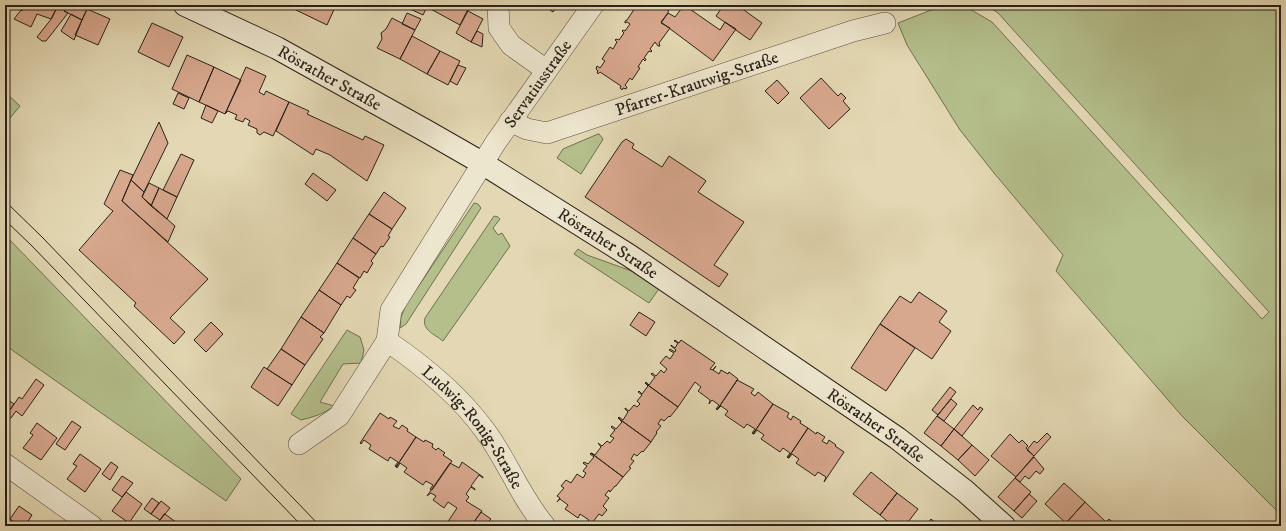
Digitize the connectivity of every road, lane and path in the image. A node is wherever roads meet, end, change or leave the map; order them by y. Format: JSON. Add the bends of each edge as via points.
{"nodes":[{"id":1,"x":185,"y":5,"type":"edge"},
{"id":2,"x":498,"y":5,"type":"edge"},
{"id":3,"x":593,"y":5,"type":"edge"},
{"id":4,"x":885,"y":22,"type":"dead end"},
{"id":5,"x":546,"y":70,"type":"junction"},
{"id":6,"x":510,"y":121,"type":"junction"},
{"id":7,"x":482,"y":163,"type":"junction"},
{"id":8,"x":387,"y":341,"type":"junction"},
{"id":9,"x":299,"y":444,"type":"dead end"},
{"id":10,"x":5,"y":464,"type":"edge"},
{"id":11,"x":92,"y":526,"type":"edge"},
{"id":12,"x":545,"y":526,"type":"edge"},
{"id":13,"x":1004,"y":526,"type":"edge"}],
"edges":[{"from":1,"to":7,"type":"main road","name":"Rösrather Straße","via":[[278,48]]},
{"from":2,"to":5,"type":"street","via":[[499,28],[511,45]]},
{"from":3,"to":5,"type":"street","name":"Servatiusstraße"},
{"from":4,"to":6,"type":"street","name":"Pfarrer-Krautwig-Straße","via":[[548,134],[527,129]]},
{"from":5,"to":6,"type":"street","name":"Servatiusstraße"},
{"from":6,"to":7,"type":"street","name":"Servatiusstraße"},
{"from":7,"to":8,"type":"street","name":"Servatiusstraße","via":[[391,310]]},
{"from":7,"to":13,"type":"main road","name":"Rösrather Straße","via":[[630,256],[897,438],[965,491]]},
{"from":8,"to":9,"type":"street","via":[[339,416]]},
{"from":8,"to":12,"type":"street","name":"Ludwig-Ronig-Straße","via":[[416,361],[454,395],[486,432]]},
{"from":10,"to":11,"type":"street"}]}
